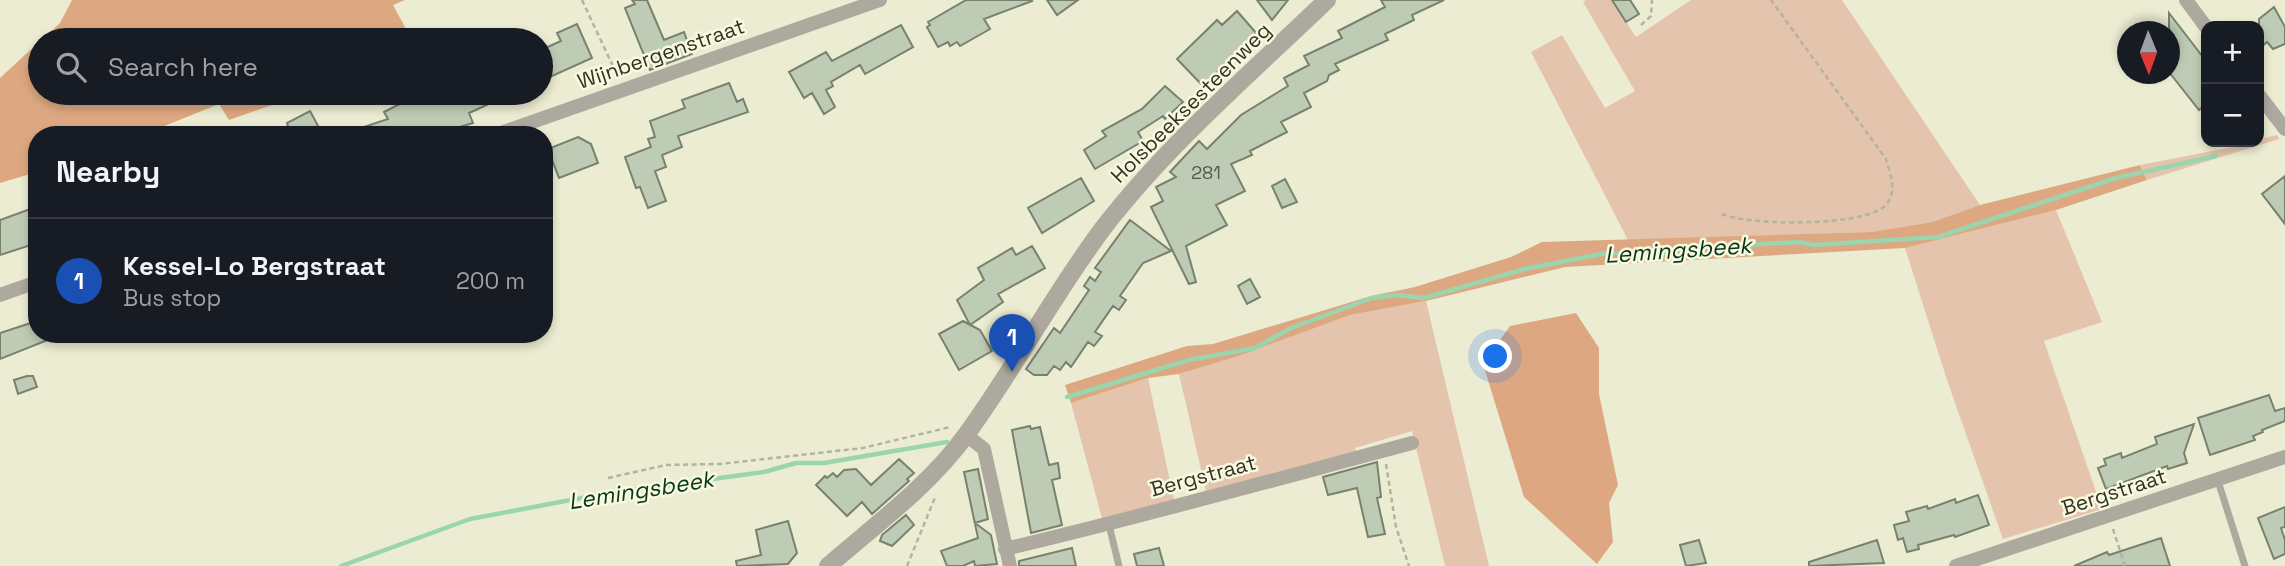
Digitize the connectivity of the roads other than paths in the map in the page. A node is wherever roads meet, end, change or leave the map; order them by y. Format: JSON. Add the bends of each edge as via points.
{"nodes":[{"id":1,"x":880,"y":0,"type":"edge"},
{"id":2,"x":1327,"y":0,"type":"edge"},
{"id":3,"x":2186,"y":0,"type":"edge"},
{"id":4,"x":2202,"y":21,"type":"edge"},
{"id":5,"x":2264,"y":102,"type":"edge"},
{"id":6,"x":520,"y":126,"type":"edge"},
{"id":7,"x":2285,"y":129,"type":"edge"},
{"id":8,"x":28,"y":285,"type":"edge"},
{"id":9,"x":0,"y":295,"type":"edge"},
{"id":10,"x":966,"y":435,"type":"junction"},
{"id":11,"x":1412,"y":443,"type":"dead end"},
{"id":12,"x":2285,"y":457,"type":"edge"},
{"id":13,"x":2218,"y":481,"type":"junction"},
{"id":14,"x":1109,"y":525,"type":"junction"},
{"id":15,"x":1005,"y":549,"type":"junction"},
{"id":16,"x":828,"y":566,"type":"edge"},
{"id":17,"x":1010,"y":566,"type":"edge"},
{"id":18,"x":1119,"y":566,"type":"edge"},
{"id":19,"x":1956,"y":566,"type":"edge"},
{"id":20,"x":2245,"y":566,"type":"edge"}],
"edges":[{"from":1,"to":6,"type":"street","name":"Wijnbergenstraat"},
{"from":2,"to":10,"type":"street","name":"Holsbeeksesteenweg","via":[[1161,160],[1105,226]]},
{"from":3,"to":4,"type":"street"},
{"from":5,"to":7,"type":"street"},
{"from":8,"to":9,"type":"street"},
{"from":10,"to":15,"type":"street","via":[[984,449]]},
{"from":10,"to":16,"type":"street","name":"Holsbeeksesteenweg","via":[[935,472]]},
{"from":11,"to":14,"type":"street","name":"Bergstraat"},
{"from":12,"to":13,"type":"street","name":"Bergstraat"},
{"from":13,"to":19,"type":"street","name":"Bergstraat"},
{"from":13,"to":20,"type":"lane"},
{"from":14,"to":15,"type":"street","name":"Bergstraat"},
{"from":14,"to":18,"type":"lane"},
{"from":15,"to":17,"type":"street"}]}
